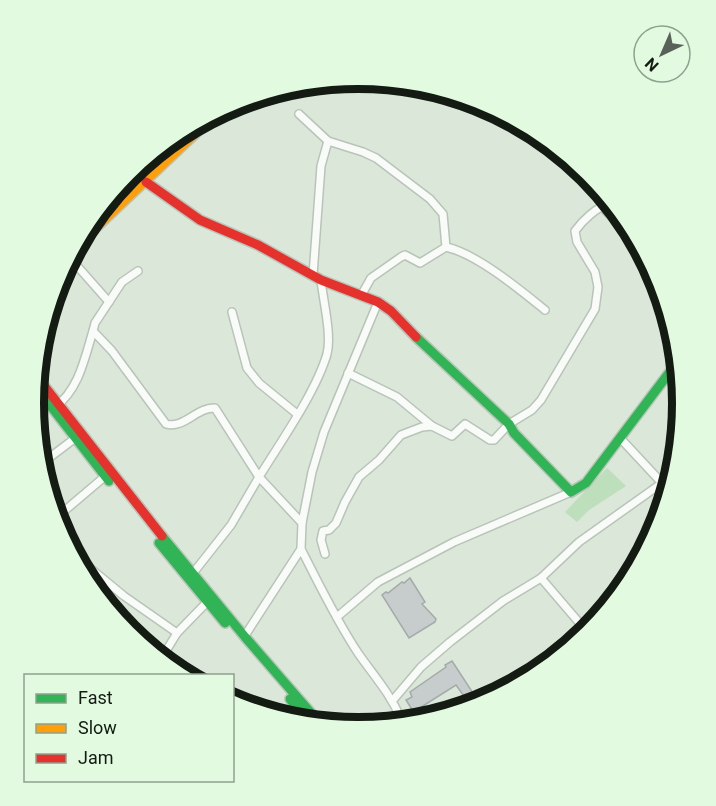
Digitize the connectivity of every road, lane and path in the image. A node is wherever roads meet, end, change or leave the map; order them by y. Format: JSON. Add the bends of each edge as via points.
{"nodes":[{"id":1,"x":299,"y":114,"type":"dead end"},
{"id":2,"x":194,"y":135,"type":"edge"},
{"id":3,"x":328,"y":141,"type":"junction"},
{"id":4,"x":146,"y":182,"type":"junction"},
{"id":5,"x":603,"y":206,"type":"edge"},
{"id":6,"x":99,"y":225,"type":"edge"},
{"id":7,"x":446,"y":247,"type":"junction"},
{"id":8,"x":76,"y":264,"type":"edge"},
{"id":9,"x":138,"y":271,"type":"dead end"},
{"id":10,"x":317,"y":277,"type":"junction"},
{"id":11,"x":363,"y":294,"type":"junction"},
{"id":12,"x":109,"y":302,"type":"junction"},
{"id":13,"x":378,"y":302,"type":"junction"},
{"id":14,"x":545,"y":310,"type":"dead end"},
{"id":15,"x":232,"y":312,"type":"dead end"},
{"id":16,"x":93,"y":330,"type":"junction"},
{"id":17,"x":671,"y":371,"type":"edge"},
{"id":18,"x":348,"y":373,"type":"junction"},
{"id":19,"x":44,"y":388,"type":"edge"},
{"id":20,"x":44,"y":395,"type":"edge"},
{"id":21,"x":55,"y":406,"type":"junction"},
{"id":22,"x":297,"y":414,"type":"junction"},
{"id":23,"x":509,"y":424,"type":"junction"},
{"id":24,"x":432,"y":426,"type":"junction"},
{"id":25,"x":78,"y":436,"type":"junction"},
{"id":26,"x":621,"y":439,"type":"junction"},
{"id":27,"x":49,"y":458,"type":"edge"},
{"id":28,"x":108,"y":475,"type":"junction"},
{"id":29,"x":259,"y":477,"type":"junction"},
{"id":30,"x":662,"y":483,"type":"edge"},
{"id":31,"x":661,"y":487,"type":"edge"},
{"id":32,"x":571,"y":492,"type":"junction"},
{"id":33,"x":63,"y":512,"type":"edge"},
{"id":34,"x":302,"y":523,"type":"junction"},
{"id":35,"x":301,"y":549,"type":"junction"},
{"id":36,"x":325,"y":554,"type":"dead end"},
{"id":37,"x":92,"y":570,"type":"edge"},
{"id":38,"x":190,"y":577,"type":"junction"},
{"id":39,"x":540,"y":578,"type":"junction"},
{"id":40,"x":209,"y":600,"type":"junction"},
{"id":41,"x":337,"y":617,"type":"junction"},
{"id":42,"x":229,"y":624,"type":"junction"},
{"id":43,"x":581,"y":624,"type":"edge"},
{"id":44,"x":177,"y":633,"type":"junction"},
{"id":45,"x":244,"y":637,"type":"junction"},
{"id":46,"x":165,"y":651,"type":"edge"},
{"id":47,"x":260,"y":660,"type":"junction"},
{"id":48,"x":393,"y":700,"type":"junction"},
{"id":49,"x":300,"y":706,"type":"junction"},
{"id":50,"x":303,"y":712,"type":"edge"},
{"id":51,"x":309,"y":713,"type":"edge"},
{"id":52,"x":399,"y":715,"type":"edge"}],
"edges":[{"from":1,"to":3,"type":"street"},
{"from":2,"to":4,"type":"street"},
{"from":3,"to":7,"type":"street","via":[[376,158],[430,199],[443,214]]},
{"from":3,"to":10,"type":"street","via":[[321,166]]},
{"from":4,"to":6,"type":"street"},
{"from":4,"to":10,"type":"street","via":[[200,220]]},
{"from":5,"to":23,"type":"street","via":[[575,231],[577,242],[595,272],[595,309],[541,400]]},
{"from":7,"to":11,"type":"street","via":[[420,263],[405,255],[401,257],[371,278]]},
{"from":7,"to":14,"type":"street","via":[[462,251]]},
{"from":8,"to":12,"type":"street"},
{"from":9,"to":12,"type":"street","via":[[122,282]]},
{"from":10,"to":11,"type":"street"},
{"from":10,"to":22,"type":"street","via":[[327,354]]},
{"from":11,"to":13,"type":"street"},
{"from":12,"to":16,"type":"street"},
{"from":13,"to":18,"type":"street"},
{"from":13,"to":23,"type":"street"},
{"from":15,"to":22,"type":"street","via":[[247,368]]},
{"from":16,"to":21,"type":"street","via":[[78,377]]},
{"from":16,"to":29,"type":"street","via":[[166,424],[176,425],[215,408]]},
{"from":17,"to":26,"type":"street"},
{"from":18,"to":24,"type":"street","via":[[397,397]]},
{"from":18,"to":34,"type":"street","via":[[324,432]]},
{"from":19,"to":21,"type":"street"},
{"from":20,"to":21,"type":"street"},
{"from":21,"to":25,"type":"street"},
{"from":22,"to":29,"type":"street"},
{"from":23,"to":24,"type":"street","via":[[494,440],[465,424],[452,436]]},
{"from":23,"to":32,"type":"street"},
{"from":24,"to":36,"type":"street","via":[[401,435],[359,477],[336,524],[323,531]]},
{"from":25,"to":27,"type":"street"},
{"from":25,"to":28,"type":"street"},
{"from":26,"to":30,"type":"street"},
{"from":26,"to":32,"type":"street","via":[[586,483]]},
{"from":28,"to":33,"type":"street"},
{"from":28,"to":38,"type":"street"},
{"from":29,"to":34,"type":"street"},
{"from":29,"to":38,"type":"street","via":[[231,525]]},
{"from":31,"to":39,"type":"street","via":[[579,542]]},
{"from":32,"to":41,"type":"street","via":[[454,542],[378,582]]},
{"from":34,"to":35,"type":"street"},
{"from":35,"to":41,"type":"street"},
{"from":35,"to":45,"type":"street"},
{"from":37,"to":44,"type":"street"},
{"from":38,"to":40,"type":"street"},
{"from":39,"to":43,"type":"street"},
{"from":39,"to":48,"type":"street","via":[[450,642],[421,667]]},
{"from":40,"to":42,"type":"street"},
{"from":40,"to":44,"type":"street"},
{"from":41,"to":48,"type":"street"},
{"from":42,"to":45,"type":"street"},
{"from":42,"to":47,"type":"street"},
{"from":44,"to":46,"type":"street"},
{"from":45,"to":47,"type":"street"},
{"from":47,"to":49,"type":"street"},
{"from":48,"to":52,"type":"street"},
{"from":49,"to":50,"type":"street"},
{"from":49,"to":51,"type":"street"}]}
